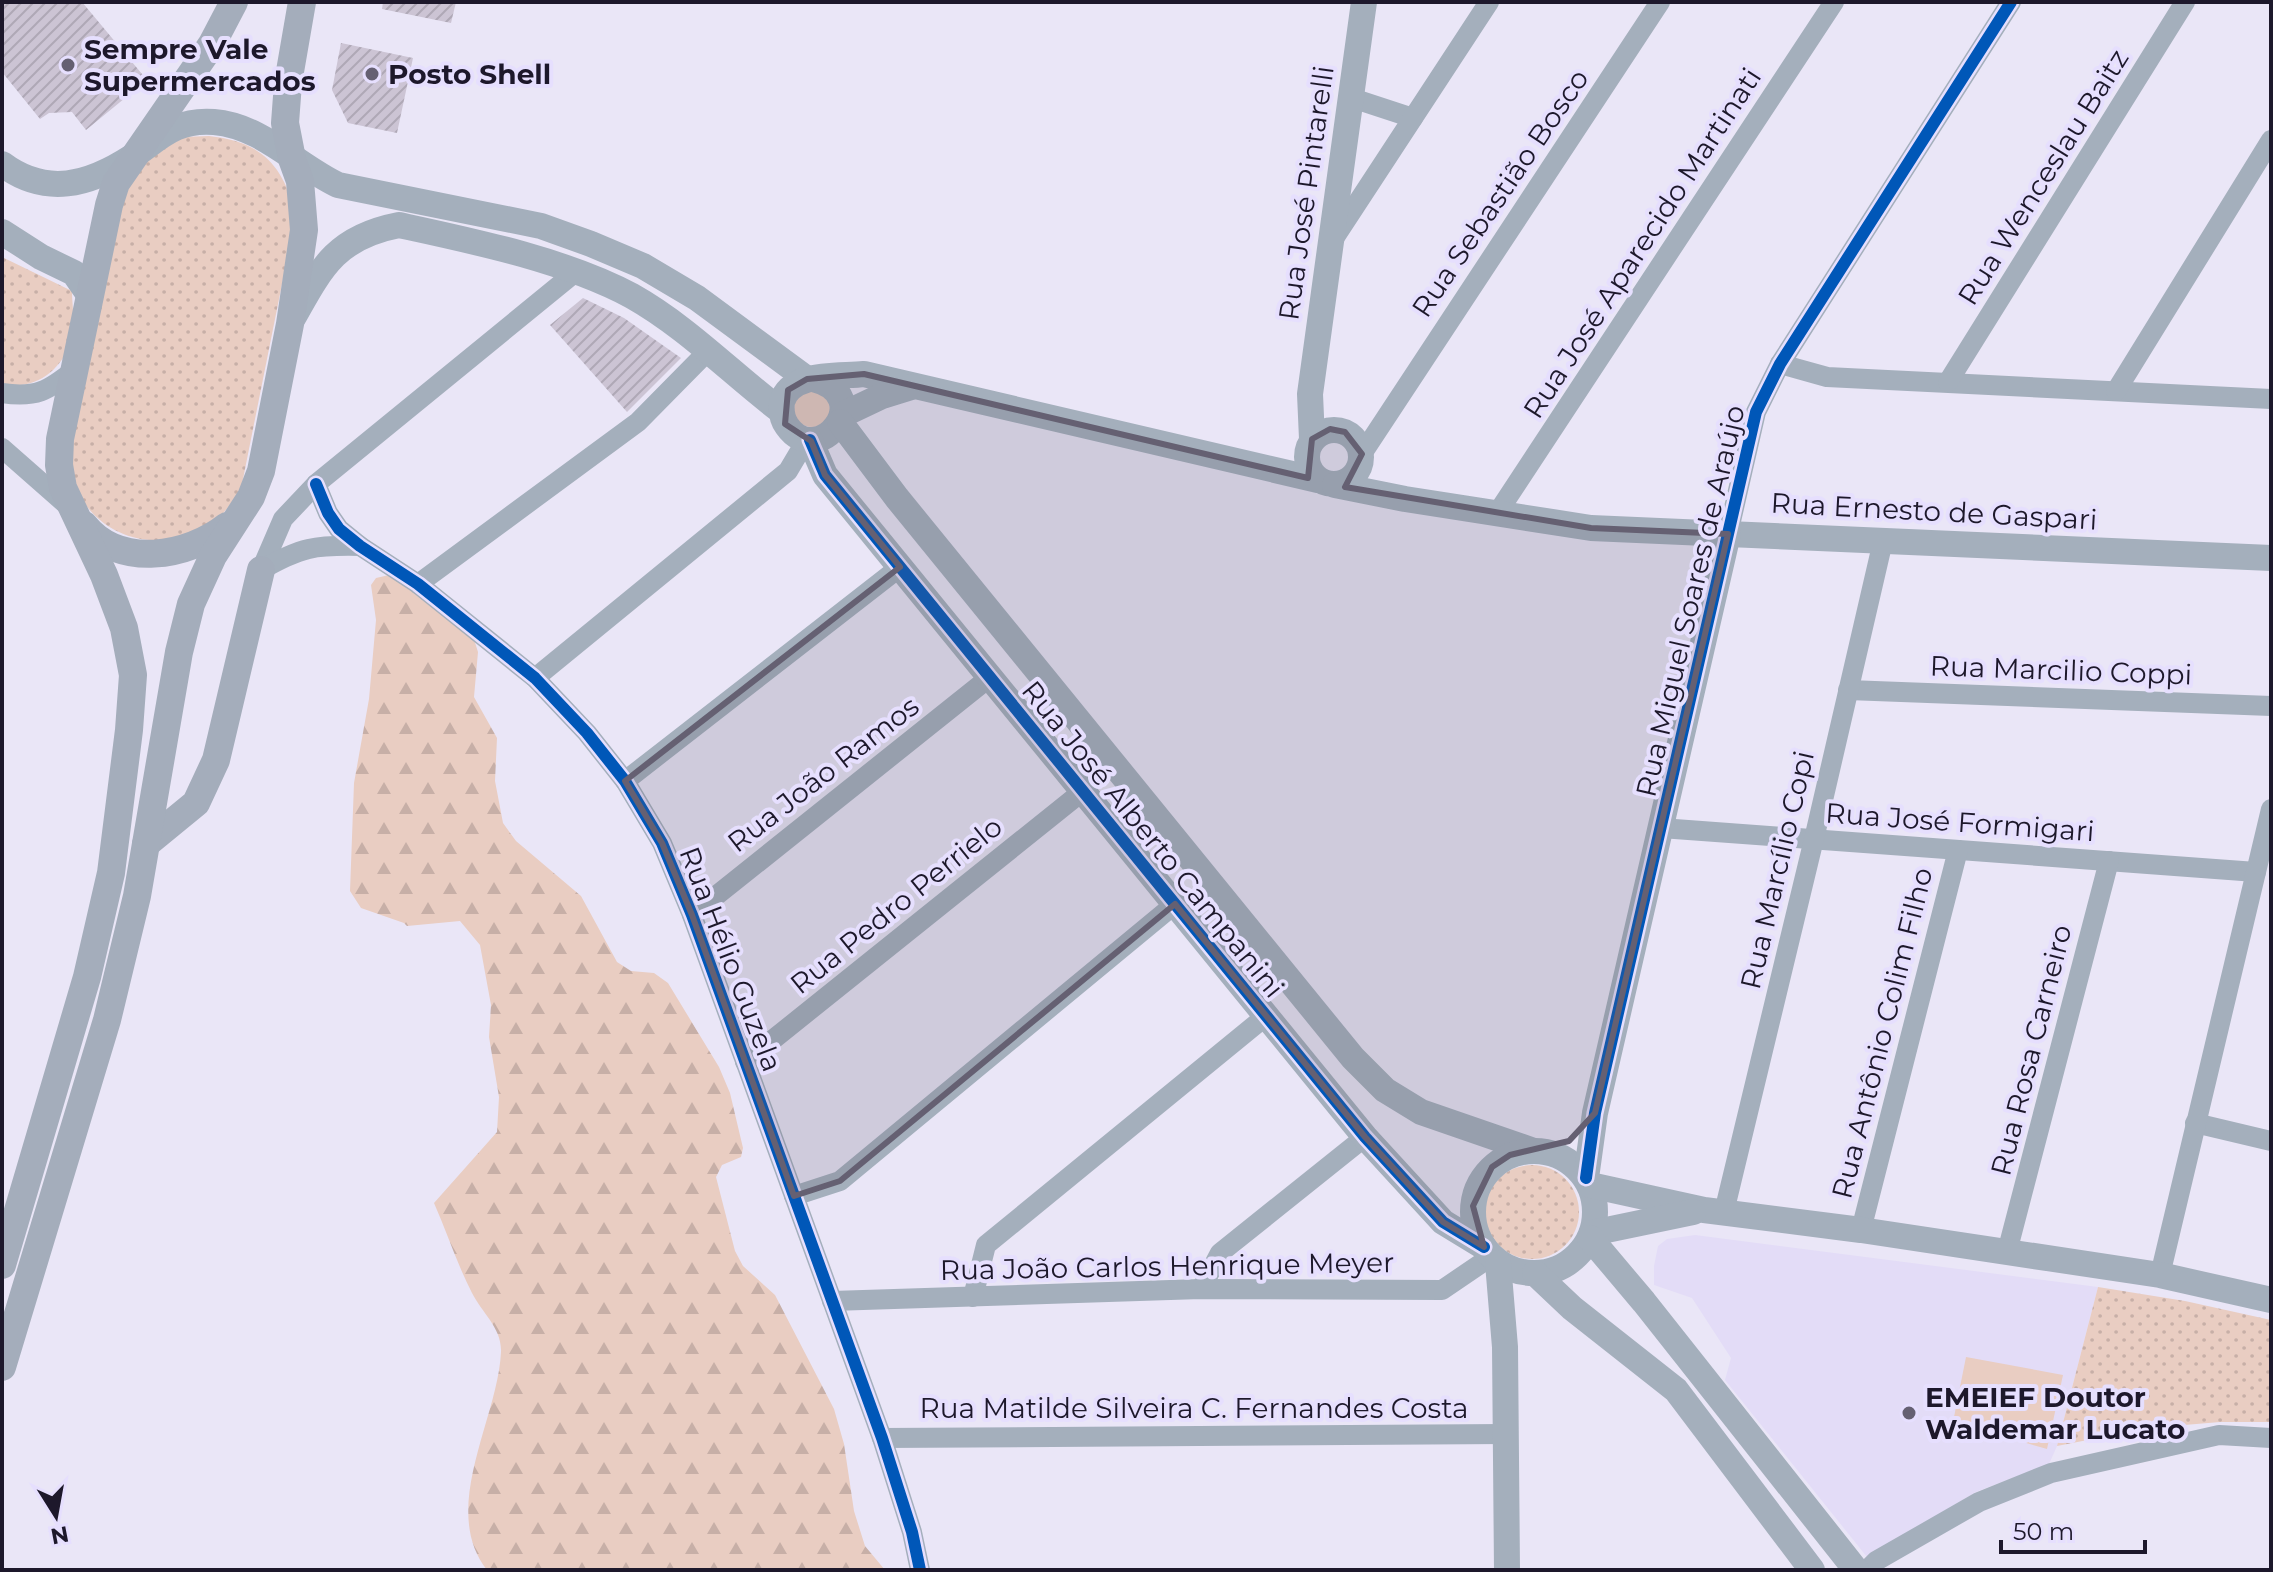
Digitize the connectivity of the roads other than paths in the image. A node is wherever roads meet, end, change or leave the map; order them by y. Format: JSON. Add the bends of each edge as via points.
{"nodes":[{"id":1,"x":234,"y":2,"type":"edge"},
{"id":2,"x":302,"y":2,"type":"edge"},
{"id":3,"x":1364,"y":2,"type":"edge"},
{"id":4,"x":1489,"y":2,"type":"edge"},
{"id":5,"x":1660,"y":2,"type":"edge"},
{"id":6,"x":1834,"y":2,"type":"edge"},
{"id":7,"x":2011,"y":2,"type":"edge"},
{"id":8,"x":2185,"y":2,"type":"edge"},
{"id":9,"x":1352,"y":98,"type":"junction"},
{"id":10,"x":1413,"y":118,"type":"junction"},
{"id":11,"x":2271,"y":140,"type":"edge"},
{"id":12,"x":132,"y":157,"type":"junction"},
{"id":13,"x":292,"y":159,"type":"junction"},
{"id":14,"x":2,"y":164,"type":"edge"},
{"id":15,"x":2,"y":232,"type":"edge"},
{"id":16,"x":1331,"y":244,"type":"junction"},
{"id":17,"x":578,"y":270,"type":"junction"},
{"id":18,"x":90,"y":296,"type":"junction"},
{"id":19,"x":290,"y":324,"type":"junction"},
{"id":20,"x":709,"y":350,"type":"junction"},
{"id":21,"x":1780,"y":364,"type":"junction"},
{"id":22,"x":74,"y":370,"type":"junction"},
{"id":23,"x":810,"y":379,"type":"junction"},
{"id":24,"x":1948,"y":382,"type":"junction"},
{"id":25,"x":915,"y":386,"type":"junction"},
{"id":26,"x":2116,"y":391,"type":"junction"},
{"id":27,"x":2,"y":393,"type":"edge"},
{"id":28,"x":2271,"y":399,"type":"edge"},
{"id":29,"x":781,"y":411,"type":"junction"},
{"id":30,"x":841,"y":419,"type":"junction"},
{"id":31,"x":1316,"y":439,"type":"junction"},
{"id":32,"x":808,"y":440,"type":"junction"},
{"id":33,"x":2,"y":448,"type":"edge"},
{"id":34,"x":1359,"y":454,"type":"junction"},
{"id":35,"x":1244,"y":463,"type":"junction"},
{"id":36,"x":1326,"y":482,"type":"junction"},
{"id":37,"x":316,"y":484,"type":"junction"},
{"id":38,"x":1405,"y":499,"type":"junction"},
{"id":39,"x":73,"y":511,"type":"junction"},
{"id":40,"x":1496,"y":515,"type":"junction"},
{"id":41,"x":240,"y":516,"type":"junction"},
{"id":42,"x":1728,"y":534,"type":"junction"},
{"id":43,"x":1883,"y":541,"type":"junction"},
{"id":44,"x":360,"y":546,"type":"junction"},
{"id":45,"x":2271,"y":558,"type":"edge"},
{"id":46,"x":900,"y":567,"type":"junction"},
{"id":47,"x":261,"y":570,"type":"junction"},
{"id":48,"x":418,"y":584,"type":"junction"},
{"id":49,"x":990,"y":677,"type":"junction"},
{"id":50,"x":535,"y":678,"type":"junction"},
{"id":51,"x":1848,"y":690,"type":"junction"},
{"id":52,"x":2271,"y":706,"type":"edge"},
{"id":53,"x":625,"y":781,"type":"junction"},
{"id":54,"x":1083,"y":791,"type":"junction"},
{"id":55,"x":2271,"y":809,"type":"edge"},
{"id":56,"x":1661,"y":828,"type":"junction"},
{"id":57,"x":1814,"y":839,"type":"junction"},
{"id":58,"x":146,"y":844,"type":"junction"},
{"id":59,"x":1958,"y":850,"type":"junction"},
{"id":60,"x":2109,"y":861,"type":"junction"},
{"id":61,"x":2256,"y":872,"type":"junction"},
{"id":62,"x":1175,"y":904,"type":"junction"},
{"id":63,"x":692,"y":915,"type":"junction"},
{"id":64,"x":1266,"y":1016,"type":"junction"},
{"id":65,"x":745,"y":1062,"type":"junction"},
{"id":66,"x":1595,"y":1113,"type":"junction"},
{"id":67,"x":2195,"y":1123,"type":"junction"},
{"id":68,"x":1365,"y":1137,"type":"junction"},
{"id":69,"x":2271,"y":1141,"type":"edge"},
{"id":70,"x":1537,"y":1150,"type":"junction"},
{"id":71,"x":1588,"y":1182,"type":"junction"},
{"id":72,"x":794,"y":1196,"type":"junction"},
{"id":73,"x":1714,"y":1211,"type":"junction"},
{"id":74,"x":1861,"y":1230,"type":"junction"},
{"id":75,"x":1591,"y":1236,"type":"junction"},
{"id":76,"x":2007,"y":1252,"type":"junction"},
{"id":77,"x":1491,"y":1255,"type":"junction"},
{"id":78,"x":2,"y":1265,"type":"edge"},
{"id":79,"x":1530,"y":1273,"type":"junction"},
{"id":80,"x":2160,"y":1275,"type":"junction"},
{"id":81,"x":1201,"y":1289,"type":"junction"},
{"id":82,"x":973,"y":1297,"type":"junction"},
{"id":83,"x":2271,"y":1300,"type":"edge"},
{"id":84,"x":832,"y":1301,"type":"junction"},
{"id":85,"x":1505,"y":1347,"type":"junction"},
{"id":86,"x":2,"y":1367,"type":"edge"},
{"id":87,"x":1506,"y":1434,"type":"junction"},
{"id":88,"x":882,"y":1438,"type":"junction"},
{"id":89,"x":2271,"y":1438,"type":"edge"},
{"id":90,"x":920,"y":1570,"type":"edge"},
{"id":91,"x":1507,"y":1570,"type":"edge"},
{"id":92,"x":1812,"y":1570,"type":"edge"},
{"id":93,"x":1856,"y":1570,"type":"edge"},
{"id":94,"x":1867,"y":1570,"type":"edge"}],
"edges":[{"from":1,"to":12,"type":"main road","via":[[212,44]]},
{"from":2,"to":13,"type":"main road","via":[[285,123]]},
{"from":3,"to":9,"type":"street","name":"Rua José Pintarelli"},
{"from":4,"to":10,"type":"street"},
{"from":5,"to":34,"type":"street","name":"Rua Sebastião Bosco"},
{"from":6,"to":40,"type":"street","name":"Rua José Aparecido Martinati"},
{"from":7,"to":21,"type":"street","name":"Rua Miguel Soares de Araújo"},
{"from":8,"to":24,"type":"street","name":"Rua Wenceslau Baitz"},
{"from":9,"to":10,"type":"street"},
{"from":9,"to":16,"type":"street","name":"Rua José Pintarelli"},
{"from":10,"to":16,"type":"street"},
{"from":11,"to":26,"type":"street"},
{"from":12,"to":13,"type":"street","via":[[162,134],[212,122],[269,140]]},
{"from":12,"to":14,"type":"street","via":[[92,179],[61,186],[29,181]]},
{"from":12,"to":18,"type":"main road","via":[[109,205]]},
{"from":13,"to":19,"type":"main road","via":[[300,181],[304,230]]},
{"from":13,"to":23,"type":"street","via":[[338,185],[541,226],[643,266]]},
{"from":15,"to":18,"type":"street","via":[[74,273]]},
{"from":16,"to":31,"type":"street","name":"Rua José Pintarelli","via":[[1310,394]]},
{"from":17,"to":19,"type":"street","via":[[399,225],[372,230],[341,248],[318,272]]},
{"from":17,"to":20,"type":"street","via":[[633,296]]},
{"from":17,"to":37,"type":"street"},
{"from":18,"to":22,"type":"main road"},
{"from":19,"to":41,"type":"main road","via":[[261,471]]},
{"from":20,"to":29,"type":"street"},
{"from":20,"to":48,"type":"street","via":[[638,422]]},
{"from":21,"to":24,"type":"street","via":[[1827,377]]},
{"from":21,"to":42,"type":"street","name":"Rua Miguel Soares de Araújo","via":[[1756,412]]},
{"from":22,"to":27,"type":"street","via":[[50,389],[25,396]]},
{"from":22,"to":39,"type":"main road","via":[[59,465]]},
{"from":23,"to":25,"type":"street","name":"Rua Ernesto de Gaspari","via":[[864,374]]},
{"from":23,"to":29,"type":"street","via":[[788,390]]},
{"from":23,"to":30,"type":"street","via":[[836,390]]},
{"from":24,"to":26,"type":"street"},
{"from":25,"to":30,"type":"street","via":[[882,396]]},
{"from":25,"to":35,"type":"street","name":"Rua Ernesto de Gaspari"},
{"from":26,"to":28,"type":"street"},
{"from":29,"to":32,"type":"street","via":[[794,434]]},
{"from":30,"to":32,"type":"street","via":[[833,432]]},
{"from":30,"to":70,"type":"street","name":"Rua José Alberto Campanini","via":[[897,498],[1353,1058],[1385,1090],[1421,1112]]},
{"from":31,"to":34,"type":"street","via":[[1345,432]]},
{"from":31,"to":35,"type":"street","name":"Rua Ernesto de Gaspari"},
{"from":31,"to":36,"type":"street","via":[[1308,467]]},
{"from":32,"to":46,"type":"street","name":"Rua José Alberto Campanini","via":[[825,475]]},
{"from":32,"to":50,"type":"street","via":[[788,471]]},
{"from":33,"to":39,"type":"street"},
{"from":34,"to":36,"type":"street","via":[[1351,479]]},
{"from":34,"to":38,"type":"street","name":"Rua Ernesto de Gaspari"},
{"from":35,"to":36,"type":"street","name":"Rua Ernesto de Gaspari"},
{"from":36,"to":38,"type":"street","name":"Rua Ernesto de Gaspari"},
{"from":37,"to":44,"type":"street","name":"Rua Hélio Guzela","via":[[339,529]]},
{"from":37,"to":47,"type":"street","via":[[283,519]]},
{"from":38,"to":40,"type":"street","name":"Rua Ernesto de Gaspari"},
{"from":39,"to":41,"type":"main road","via":[[91,533],[114,547],[144,555],[201,543]]},
{"from":39,"to":78,"type":"main road","via":[[124,628],[133,675],[129,730],[111,873],[87,977]]},
{"from":40,"to":42,"type":"street","name":"Rua Ernesto de Gaspari","via":[[1591,528]]},
{"from":41,"to":58,"type":"main road","via":[[213,556],[191,604]]},
{"from":42,"to":43,"type":"street","name":"Rua Ernesto de Gaspari"},
{"from":42,"to":56,"type":"street","name":"Rua Miguel Soares de Araújo"},
{"from":43,"to":45,"type":"street","name":"Rua Ernesto de Gaspari"},
{"from":43,"to":51,"type":"street","name":"Rua Marcílio Copi"},
{"from":44,"to":47,"type":"street","via":[[319,545],[292,552]]},
{"from":44,"to":48,"type":"street","name":"Rua Hélio Guzela"},
{"from":46,"to":49,"type":"street","name":"Rua José Alberto Campanini"},
{"from":46,"to":53,"type":"street"},
{"from":47,"to":58,"type":"main road","via":[[216,760],[196,803]]},
{"from":48,"to":50,"type":"street","name":"Rua Hélio Guzela"},
{"from":49,"to":54,"type":"street","name":"Rua José Alberto Campanini"},
{"from":49,"to":63,"type":"street","name":"Rua João Ramos"},
{"from":50,"to":53,"type":"street","name":"Rua Hélio Guzela"},
{"from":51,"to":52,"type":"street","name":"Rua Marcilio Coppi"},
{"from":51,"to":57,"type":"street","name":"Rua Marcílio Copi"},
{"from":53,"to":63,"type":"street","name":"Rua Hélio Guzela","via":[[662,843]]},
{"from":54,"to":62,"type":"street","name":"Rua José Alberto Campanini"},
{"from":54,"to":65,"type":"street","name":"Rua Pedro Perrielo"},
{"from":55,"to":61,"type":"street"},
{"from":56,"to":57,"type":"street","name":"Rua José Formigari"},
{"from":56,"to":66,"type":"street","name":"Rua Miguel Soares de Araújo"},
{"from":57,"to":59,"type":"street","name":"Rua José Formigari"},
{"from":57,"to":73,"type":"street","name":"Rua Marcílio Copi"},
{"from":58,"to":86,"type":"main road","via":[[107,1020]]},
{"from":59,"to":60,"type":"street","name":"Rua José Formigari"},
{"from":59,"to":74,"type":"street","name":"Rua Antônio Colim Filho"},
{"from":60,"to":61,"type":"street","name":"Rua José Formigari"},
{"from":60,"to":76,"type":"street","name":"Rua Rosa Carneiro"},
{"from":61,"to":67,"type":"street"},
{"from":62,"to":64,"type":"street","name":"Rua José Alberto Campanini"},
{"from":62,"to":72,"type":"street","via":[[840,1181]]},
{"from":63,"to":65,"type":"street","name":"Rua Hélio Guzela"},
{"from":64,"to":68,"type":"street","name":"Rua José Alberto Campanini"},
{"from":64,"to":82,"type":"street","via":[[986,1245]]},
{"from":65,"to":72,"type":"street","name":"Rua Hélio Guzela"},
{"from":66,"to":70,"type":"street","via":[[1569,1141]]},
{"from":66,"to":71,"type":"street","name":"Rua Miguel Soares de Araújo"},
{"from":67,"to":69,"type":"street"},
{"from":67,"to":80,"type":"street"},
{"from":68,"to":77,"type":"street","name":"Rua José Alberto Campanini","via":[[1443,1222]]},
{"from":68,"to":81,"type":"street","via":[[1220,1253]]},
{"from":70,"to":71,"type":"street","via":[[1560,1155]]},
{"from":70,"to":77,"type":"street","via":[[1510,1155],[1479,1185],[1475,1227]]},
{"from":71,"to":73,"type":"street"},
{"from":71,"to":75,"type":"street","via":[[1596,1217]]},
{"from":72,"to":84,"type":"street","name":"Rua Hélio Guzela"},
{"from":73,"to":74,"type":"street"},
{"from":73,"to":75,"type":"street"},
{"from":74,"to":76,"type":"street"},
{"from":75,"to":79,"type":"street","via":[[1567,1263]]},
{"from":75,"to":93,"type":"street"},
{"from":76,"to":80,"type":"street"},
{"from":77,"to":79,"type":"street"},
{"from":77,"to":81,"type":"street","name":"Rua João Carlos Henrique Meyer","via":[[1442,1290]]},
{"from":77,"to":85,"type":"street"},
{"from":79,"to":85,"type":"street"},
{"from":79,"to":92,"type":"street","via":[[1676,1390]]},
{"from":80,"to":83,"type":"street"},
{"from":81,"to":82,"type":"street","name":"Rua João Carlos Henrique Meyer"},
{"from":82,"to":84,"type":"street","name":"Rua João Carlos Henrique Meyer"},
{"from":84,"to":88,"type":"street","name":"Rua Hélio Guzela"},
{"from":85,"to":87,"type":"street"},
{"from":87,"to":88,"type":"street","name":"Rua Matilde Silveira C. Fernandes Costa"},
{"from":87,"to":91,"type":"street"},
{"from":88,"to":90,"type":"street","name":"Rua Hélio Guzela"},
{"from":89,"to":94,"type":"street","via":[[2219,1435],[2051,1473],[1979,1502]]}]}
